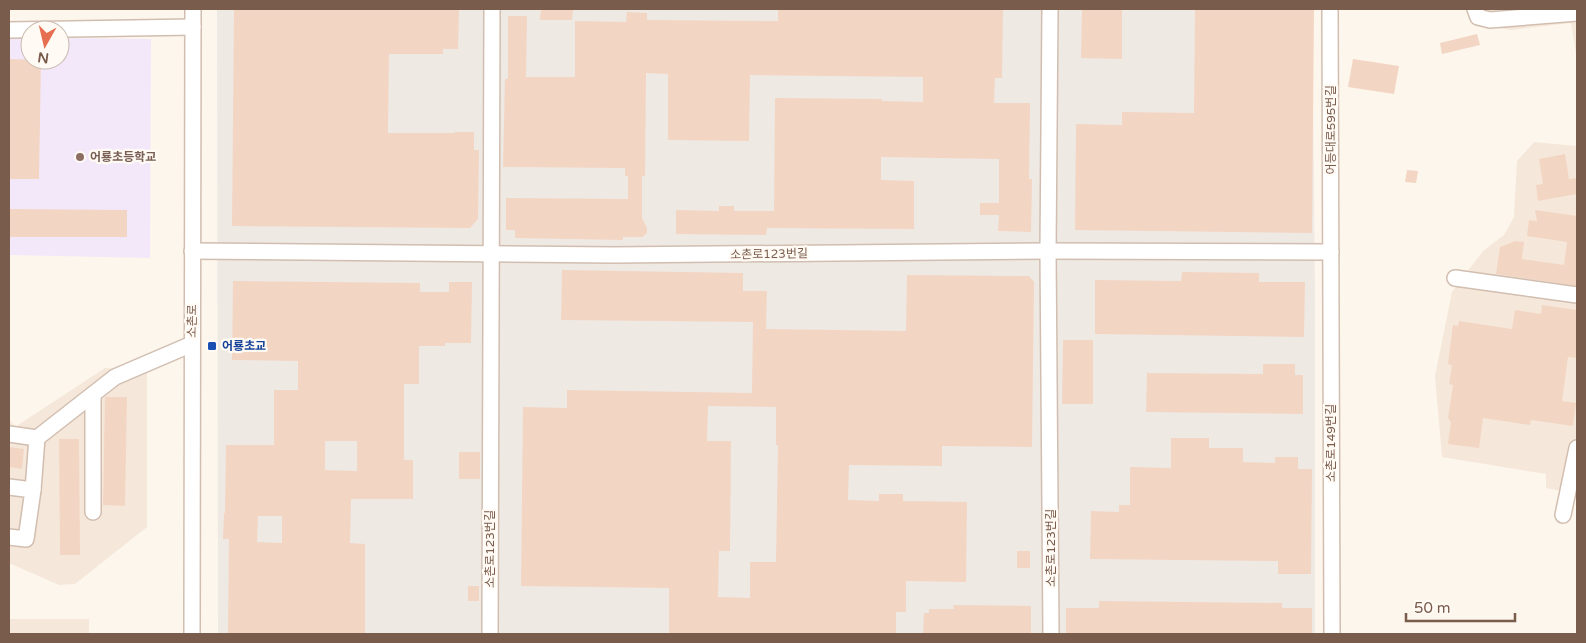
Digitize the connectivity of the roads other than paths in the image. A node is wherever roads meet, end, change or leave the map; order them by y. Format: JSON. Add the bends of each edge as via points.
{"nodes":[{"id":1,"x":193,"y":9,"type":"edge"},
{"id":2,"x":492,"y":9,"type":"edge"},
{"id":3,"x":1050,"y":9,"type":"edge"},
{"id":4,"x":1330,"y":9,"type":"edge"},
{"id":5,"x":1475,"y":9,"type":"edge"},
{"id":6,"x":1575,"y":9,"type":"edge"},
{"id":7,"x":1577,"y":12,"type":"edge"},
{"id":8,"x":193,"y":27,"type":"junction"},
{"id":9,"x":9,"y":30,"type":"edge"},
{"id":10,"x":192,"y":251,"type":"junction"},
{"id":11,"x":1048,"y":251,"type":"junction"},
{"id":12,"x":1331,"y":252,"type":"junction"},
{"id":13,"x":490,"y":255,"type":"junction"},
{"id":14,"x":1454,"y":278,"type":"dead end"},
{"id":15,"x":1577,"y":295,"type":"edge"},
{"id":16,"x":192,"y":344,"type":"junction"},
{"id":17,"x":93,"y":395,"type":"junction"},
{"id":18,"x":9,"y":434,"type":"edge"},
{"id":19,"x":37,"y":438,"type":"junction"},
{"id":20,"x":1577,"y":448,"type":"edge"},
{"id":21,"x":9,"y":487,"type":"edge"},
{"id":22,"x":33,"y":490,"type":"junction"},
{"id":23,"x":93,"y":512,"type":"dead end"},
{"id":24,"x":1563,"y":515,"type":"dead end"},
{"id":25,"x":9,"y":537,"type":"edge"},
{"id":26,"x":192,"y":634,"type":"edge"},
{"id":27,"x":490,"y":634,"type":"edge"},
{"id":28,"x":1051,"y":634,"type":"edge"},
{"id":29,"x":1332,"y":634,"type":"edge"}],
"edges":[{"from":1,"to":8,"type":"street","name":"소촌로"},
{"from":2,"to":13,"type":"street","name":"소촌로123번길"},
{"from":3,"to":11,"type":"street","name":"소촌로123번길"},
{"from":4,"to":12,"type":"street","name":"어등대로595번길"},
{"from":5,"to":7,"type":"street","via":[[1478,17],[1490,20]]},
{"from":6,"to":7,"type":"street"},
{"from":8,"to":9,"type":"street"},
{"from":8,"to":10,"type":"street","name":"소촌로"},
{"from":10,"to":13,"type":"street","name":"소촌로123번길"},
{"from":10,"to":16,"type":"street","name":"소촌로"},
{"from":11,"to":12,"type":"street","name":"소촌로123번길"},
{"from":11,"to":13,"type":"street","name":"소촌로123번길"},
{"from":11,"to":28,"type":"street","name":"소촌로123번길"},
{"from":12,"to":29,"type":"street","name":"소촌로149번길"},
{"from":13,"to":27,"type":"street","name":"소촌로123번길"},
{"from":14,"to":15,"type":"street"},
{"from":16,"to":17,"type":"street","via":[[115,377]]},
{"from":16,"to":26,"type":"street","name":"소촌로"},
{"from":17,"to":19,"type":"street"},
{"from":17,"to":23,"type":"street"},
{"from":18,"to":19,"type":"street"},
{"from":19,"to":22,"type":"street"},
{"from":20,"to":24,"type":"street"},
{"from":21,"to":22,"type":"street"},
{"from":22,"to":25,"type":"street","via":[[26,539]]}]}
